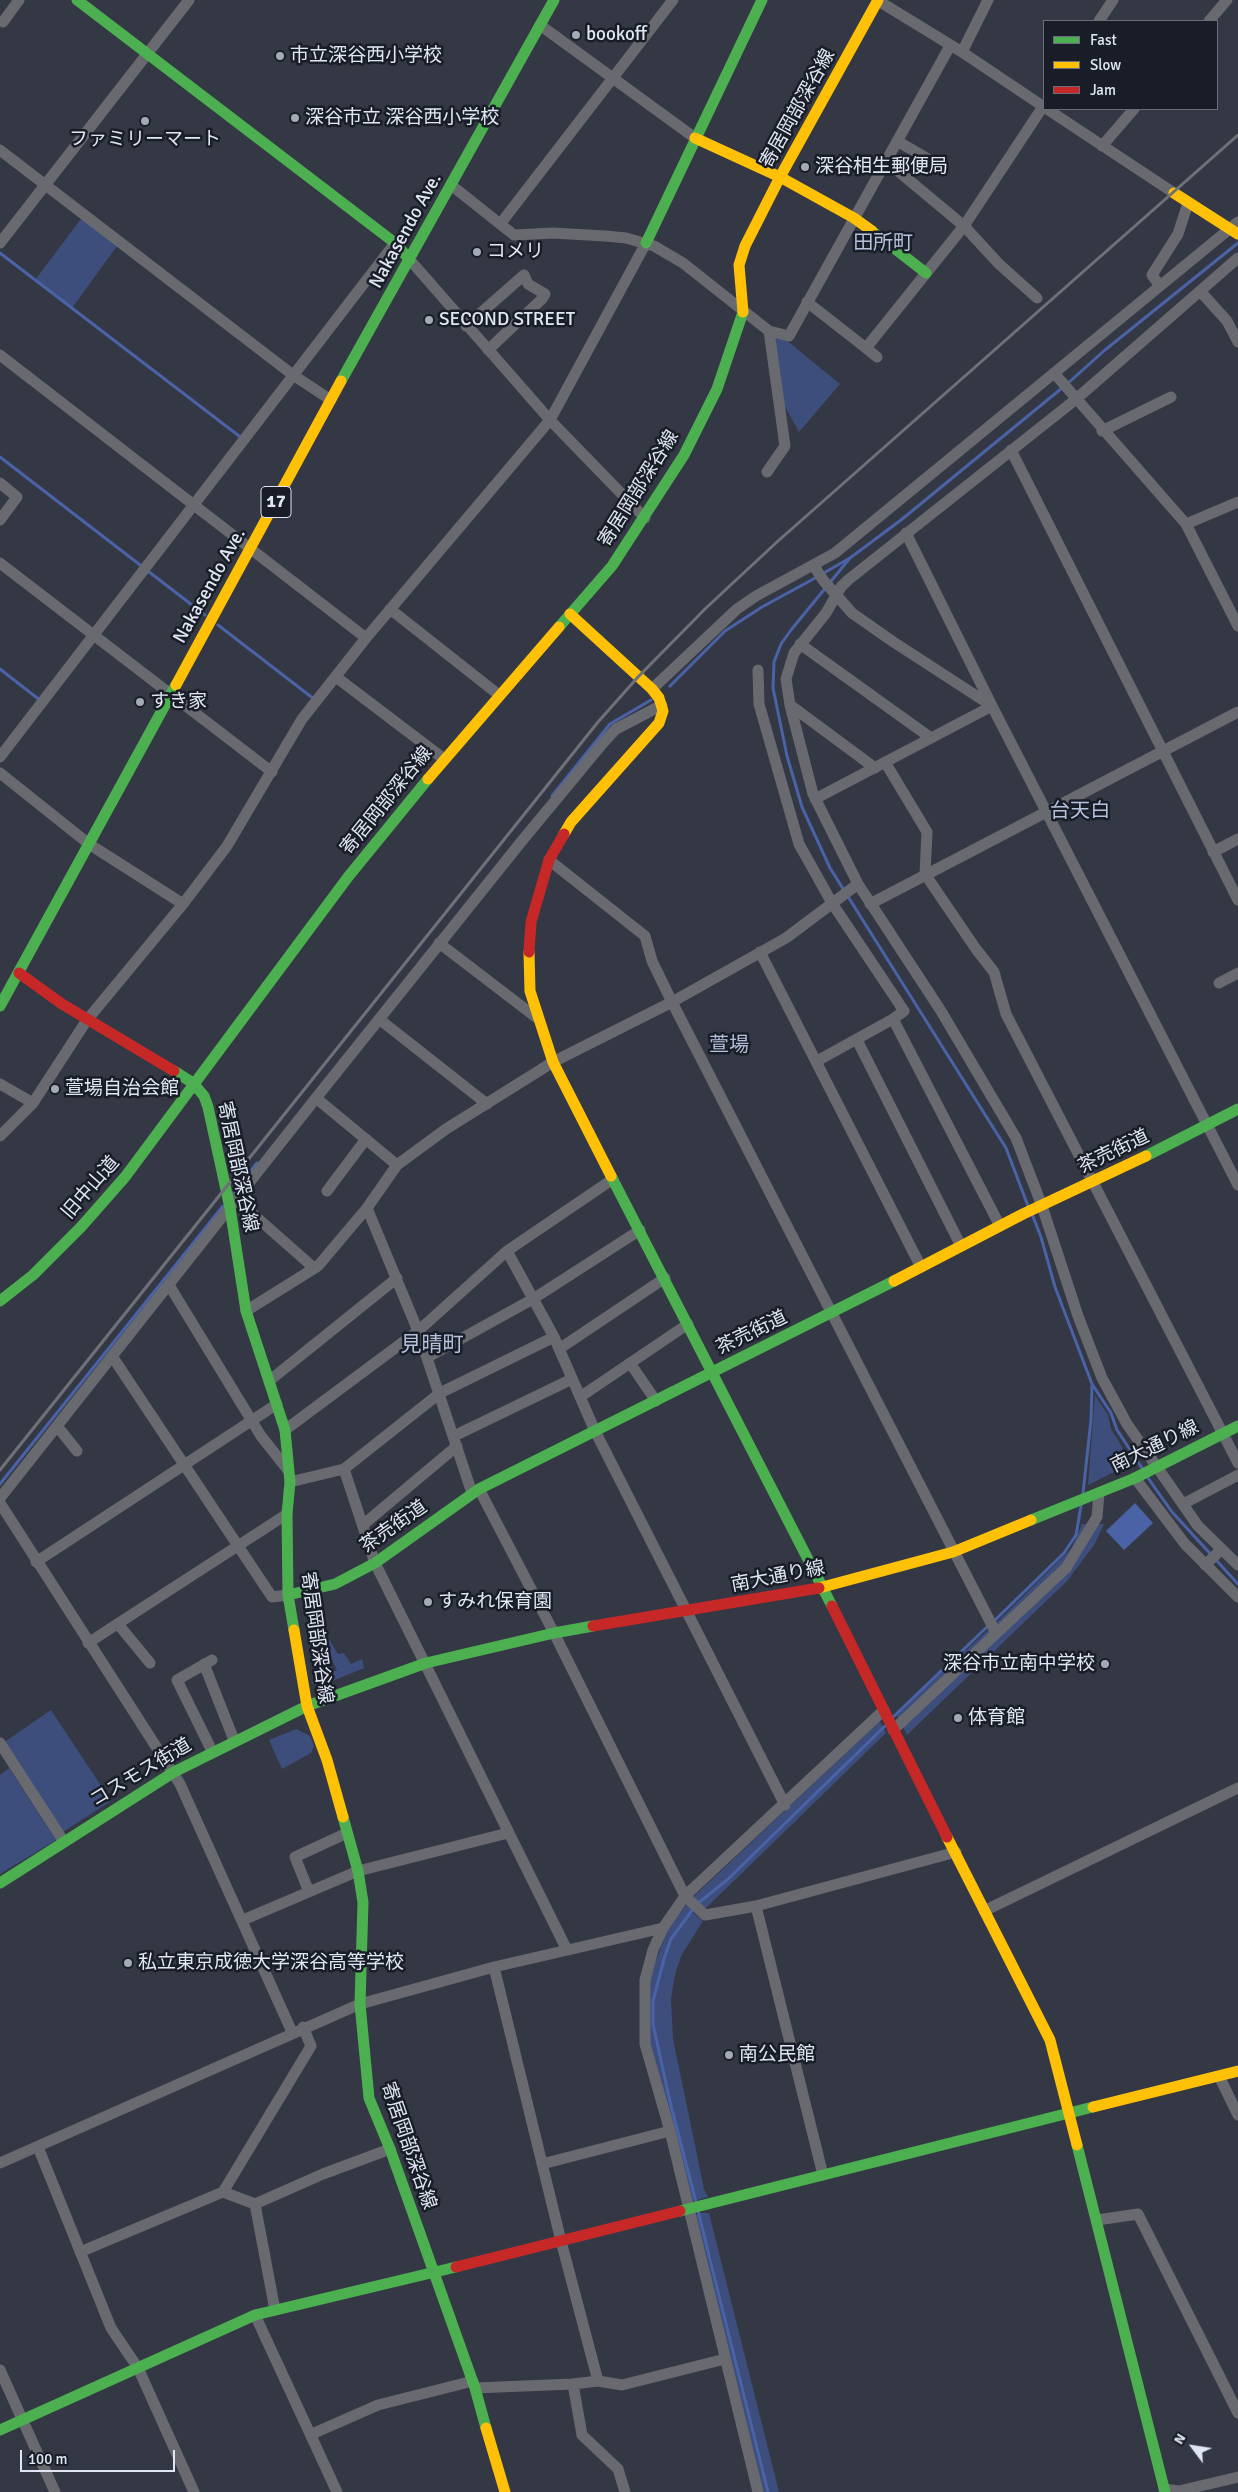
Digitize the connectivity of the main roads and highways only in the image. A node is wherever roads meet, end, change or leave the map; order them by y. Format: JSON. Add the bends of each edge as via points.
{"nodes":[{"id":1,"x":77,"y":0,"type":"edge"},
{"id":2,"x":554,"y":0,"type":"edge"},
{"id":3,"x":762,"y":0,"type":"edge"},
{"id":4,"x":877,"y":0,"type":"edge"},
{"id":5,"x":695,"y":138,"type":"junction"},
{"id":6,"x":780,"y":177,"type":"junction"},
{"id":7,"x":1174,"y":193,"type":"road end"},
{"id":8,"x":1235,"y":229,"type":"edge"},
{"id":9,"x":646,"y":244,"type":"road end"},
{"id":10,"x":410,"y":260,"type":"junction"},
{"id":11,"x":926,"y":274,"type":"road end"},
{"id":12,"x":570,"y":614,"type":"junction"},
{"id":13,"x":19,"y":973,"type":"junction"},
{"id":14,"x":5,"y":986,"type":"edge"},
{"id":15,"x":0,"y":1006,"type":"edge"},
{"id":16,"x":192,"y":1083,"type":"junction"},
{"id":17,"x":1238,"y":1109,"type":"edge"},
{"id":18,"x":0,"y":1301,"type":"edge"},
{"id":19,"x":713,"y":1372,"type":"junction"},
{"id":20,"x":1238,"y":1426,"type":"edge"},
{"id":21,"x":823,"y":1587,"type":"junction"},
{"id":22,"x":288,"y":1595,"type":"junction"},
{"id":23,"x":307,"y":1706,"type":"junction"},
{"id":24,"x":0,"y":1882,"type":"edge"},
{"id":25,"x":1238,"y":2071,"type":"edge"},
{"id":26,"x":1070,"y":2113,"type":"junction"},
{"id":27,"x":432,"y":2271,"type":"junction"},
{"id":28,"x":0,"y":2430,"type":"edge"},
{"id":29,"x":1165,"y":2491,"type":"edge"},
{"id":30,"x":505,"y":2492,"type":"edge"}],
"edges":[{"from":1,"to":10,"type":"main road","via":[[395,243]]},
{"from":2,"to":10,"type":"main road","name":"Nakasendo Ave.","number":"17"},
{"from":3,"to":5,"type":"main road"},
{"from":4,"to":6,"type":"main road","name":"寄居岡部深谷線"},
{"from":5,"to":6,"type":"main road"},
{"from":5,"to":9,"type":"main road"},
{"from":6,"to":11,"type":"main road","via":[[854,218]]},
{"from":6,"to":12,"type":"main road","name":"寄居岡部深谷線","via":[[744,246],[739,265],[743,312],[716,389],[684,455],[644,518],[612,566]]},
{"from":7,"to":8,"type":"main road"},
{"from":10,"to":13,"type":"main road","name":"Nakasendo Ave.","number":"17"},
{"from":12,"to":16,"type":"main road","name":"寄居岡部深谷線","via":[[444,759],[348,877]]},
{"from":12,"to":19,"type":"main road","via":[[652,689],[663,711],[658,723],[571,822],[549,860],[532,922],[530,991],[554,1062]]},
{"from":13,"to":14,"type":"main road","name":"Nakasendo Ave.","number":"17"},
{"from":13,"to":16,"type":"main road","via":[[87,1020]]},
{"from":14,"to":15,"type":"main road","name":"Nakasendo Ave.","number":"17"},
{"from":16,"to":18,"type":"main road","name":"旧中山道","via":[[113,1192],[33,1276]]},
{"from":16,"to":22,"type":"main road","name":"寄居岡部深谷線","via":[[204,1096],[208,1107],[233,1204],[246,1311],[285,1430],[290,1476]]},
{"from":17,"to":19,"type":"main road","name":"茶売街道"},
{"from":19,"to":21,"type":"main road"},
{"from":19,"to":22,"type":"main road","name":"茶売街道","via":[[475,1491],[375,1563],[330,1586]]},
{"from":20,"to":21,"type":"main road","name":"南大通り線","via":[[1135,1478],[953,1552]]},
{"from":21,"to":23,"type":"main road","name":"南大通り線","via":[[554,1633],[426,1664]]},
{"from":21,"to":26,"type":"main road","via":[[1050,2040]]},
{"from":22,"to":23,"type":"main road","name":"寄居岡部深谷線"},
{"from":23,"to":24,"type":"main road","name":"コスモス街道","via":[[174,1772]]},
{"from":23,"to":27,"type":"main road","name":"寄居岡部深谷線","via":[[327,1760],[358,1871],[363,1902],[360,2004],[369,2098]]},
{"from":25,"to":26,"type":"main road"},
{"from":26,"to":27,"type":"main road"},
{"from":26,"to":29,"type":"main road"},
{"from":27,"to":28,"type":"main road","via":[[255,2315]]},
{"from":27,"to":30,"type":"main road","name":"寄居岡部深谷線","via":[[474,2385]]}]}
